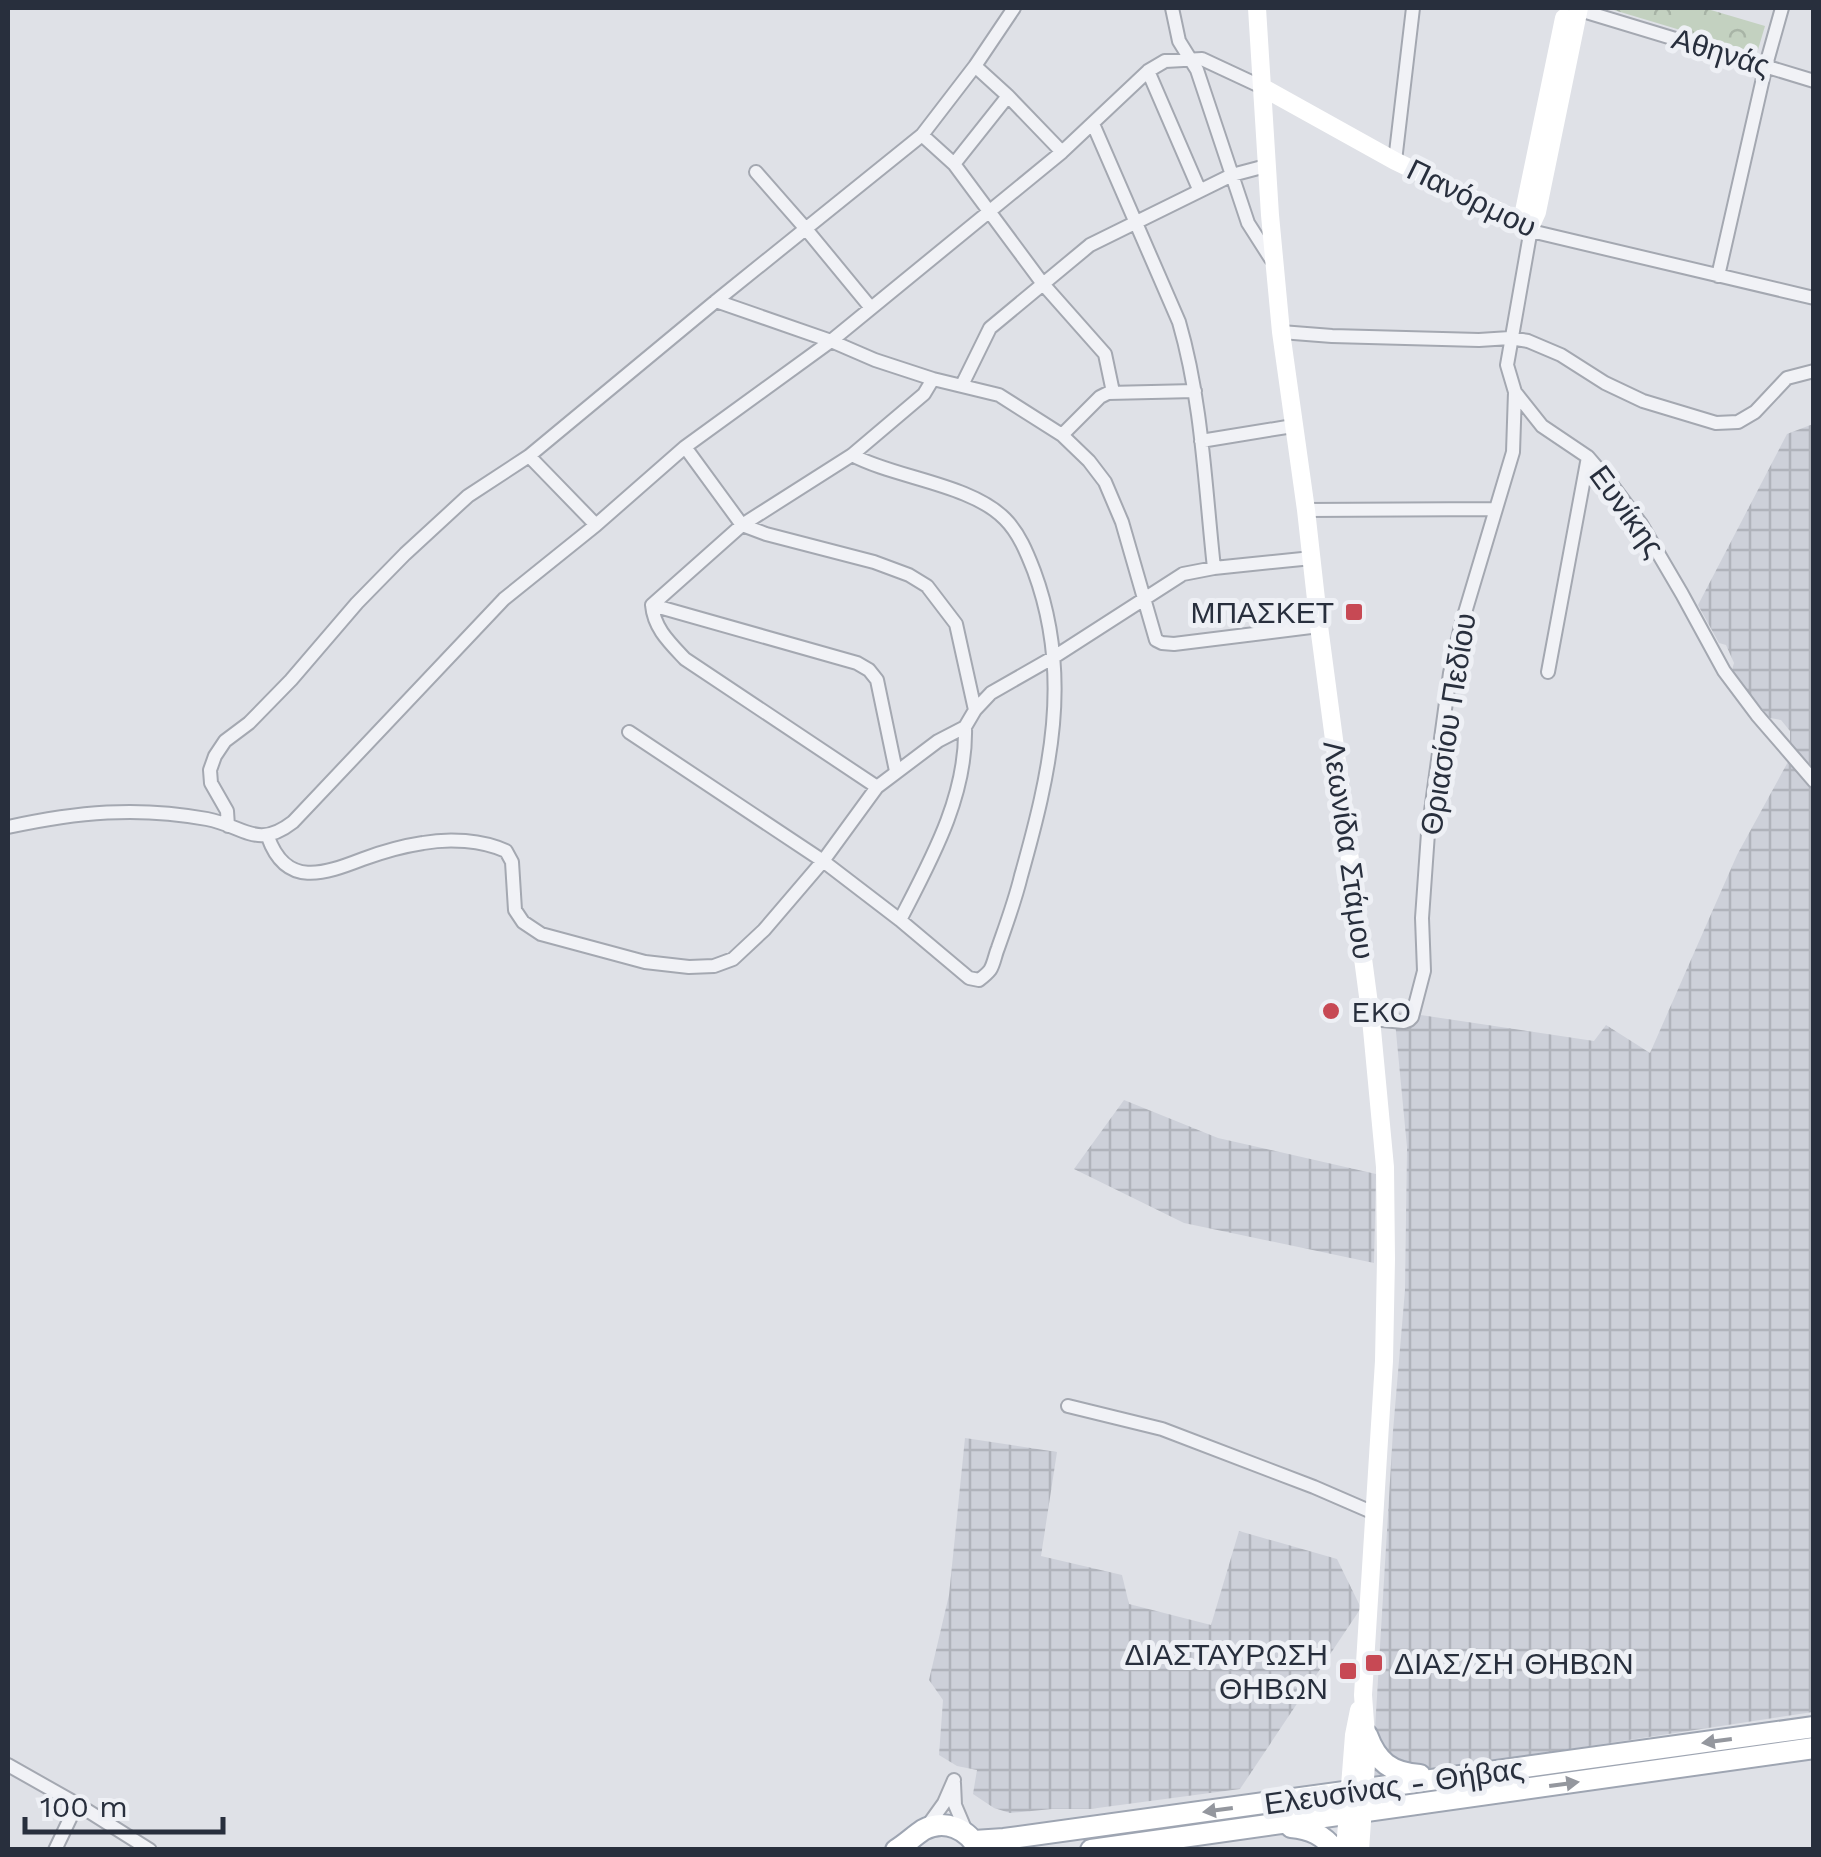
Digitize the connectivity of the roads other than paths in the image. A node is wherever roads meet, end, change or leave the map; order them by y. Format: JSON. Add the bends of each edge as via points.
{"nodes":[{"id":1,"x":1014,"y":8,"type":"edge"},
{"id":2,"x":1172,"y":8,"type":"edge"},
{"id":3,"x":1256,"y":8,"type":"edge"},
{"id":4,"x":1413,"y":8,"type":"edge"},
{"id":5,"x":1574,"y":8,"type":"edge"},
{"id":6,"x":1782,"y":8,"type":"edge"},
{"id":7,"x":1189,"y":59,"type":"junction"},
{"id":8,"x":1766,"y":65,"type":"junction"},
{"id":9,"x":974,"y":66,"type":"junction"},
{"id":10,"x":1148,"y":71,"type":"junction"},
{"id":11,"x":1814,"y":80,"type":"edge"},
{"id":12,"x":1262,"y":87,"type":"junction"},
{"id":13,"x":1008,"y":96,"type":"junction"},
{"id":14,"x":1093,"y":124,"type":"junction"},
{"id":15,"x":922,"y":136,"type":"junction"},
{"id":16,"x":1062,"y":152,"type":"junction"},
{"id":17,"x":1396,"y":160,"type":"junction"},
{"id":18,"x":954,"y":164,"type":"junction"},
{"id":19,"x":1266,"y":166,"type":"junction"},
{"id":20,"x":756,"y":172,"type":"dead end"},
{"id":21,"x":1232,"y":174,"type":"junction"},
{"id":22,"x":1200,"y":190,"type":"junction"},
{"id":23,"x":988,"y":212,"type":"junction"},
{"id":24,"x":1136,"y":224,"type":"junction"},
{"id":25,"x":1528,"y":225,"type":"junction"},
{"id":26,"x":806,"y":229,"type":"junction"},
{"id":27,"x":1274,"y":264,"type":"junction"},
{"id":28,"x":1718,"y":276,"type":"junction"},
{"id":29,"x":1044,"y":284,"type":"junction"},
{"id":30,"x":1814,"y":298,"type":"edge"},
{"id":31,"x":716,"y":300,"type":"junction"},
{"id":32,"x":871,"y":308,"type":"junction"},
{"id":33,"x":1281,"y":332,"type":"junction"},
{"id":34,"x":1510,"y":338,"type":"junction"},
{"id":35,"x":831,"y":341,"type":"junction"},
{"id":36,"x":1814,"y":371,"type":"edge"},
{"id":37,"x":933,"y":380,"type":"junction"},
{"id":38,"x":962,"y":385,"type":"junction"},
{"id":39,"x":1195,"y":391,"type":"junction"},
{"id":40,"x":1113,"y":392,"type":"junction"},
{"id":41,"x":1515,"y":392,"type":"junction"},
{"id":42,"x":1293,"y":426,"type":"junction"},
{"id":43,"x":1062,"y":435,"type":"junction"},
{"id":44,"x":1201,"y":441,"type":"junction"},
{"id":45,"x":685,"y":447,"type":"junction"},
{"id":46,"x":852,"y":455,"type":"junction"},
{"id":47,"x":529,"y":456,"type":"junction"},
{"id":48,"x":1588,"y":457,"type":"junction"},
{"id":49,"x":1496,"y":509,"type":"junction"},
{"id":50,"x":1306,"y":510,"type":"junction"},
{"id":51,"x":596,"y":525,"type":"junction"},
{"id":52,"x":742,"y":525,"type":"junction"},
{"id":53,"x":1312,"y":558,"type":"junction"},
{"id":54,"x":1214,"y":568,"type":"junction"},
{"id":55,"x":1143,"y":602,"type":"junction"},
{"id":56,"x":652,"y":604,"type":"junction"},
{"id":57,"x":1319,"y":626,"type":"junction"},
{"id":58,"x":1054,"y":658,"type":"junction"},
{"id":59,"x":1548,"y":672,"type":"dead end"},
{"id":60,"x":975,"y":710,"type":"junction"},
{"id":61,"x":965,"y":727,"type":"junction"},
{"id":62,"x":629,"y":732,"type":"dead end"},
{"id":63,"x":896,"y":771,"type":"junction"},
{"id":64,"x":1814,"y":781,"type":"edge"},
{"id":65,"x":877,"y":787,"type":"junction"},
{"id":66,"x":228,"y":826,"type":"junction"},
{"id":67,"x":8,"y":827,"type":"edge"},
{"id":68,"x":268,"y":837,"type":"junction"},
{"id":69,"x":823,"y":861,"type":"junction"},
{"id":70,"x":900,"y":920,"type":"junction"},
{"id":71,"x":1371,"y":1019,"type":"junction"},
{"id":72,"x":1068,"y":1406,"type":"dead end"},
{"id":73,"x":1374,"y":1513,"type":"junction"},
{"id":74,"x":1363,"y":1695,"type":"junction"},
{"id":75,"x":1814,"y":1727,"type":"edge"},
{"id":76,"x":1367,"y":1735,"type":"junction"},
{"id":77,"x":1814,"y":1748,"type":"edge"},
{"id":78,"x":8,"y":1765,"type":"edge"},
{"id":79,"x":1457,"y":1777,"type":"junction"},
{"id":80,"x":1357,"y":1791,"type":"junction"},
{"id":81,"x":77,"y":1804,"type":"junction"},
{"id":82,"x":1355,"y":1814,"type":"junction"},
{"id":83,"x":1259,"y":1826,"type":"junction"},
{"id":84,"x":973,"y":1841,"type":"edge"},
{"id":85,"x":910,"y":1842,"type":"edge"},
{"id":86,"x":55,"y":1850,"type":"edge"},
{"id":87,"x":150,"y":1850,"type":"edge"},
{"id":88,"x":1091,"y":1850,"type":"edge"},
{"id":89,"x":1335,"y":1850,"type":"edge"},
{"id":90,"x":1345,"y":1850,"type":"edge"},
{"id":91,"x":1360,"y":1850,"type":"edge"}],
"edges":[{"from":1,"to":9,"type":"street"},
{"from":2,"to":7,"type":"street"},
{"from":3,"to":12,"type":"main road","name":"Λεωνίδα Στάμου"},
{"from":4,"to":17,"type":"street"},
{"from":5,"to":8,"type":"street","name":"Αθηνάς"},
{"from":5,"to":25,"type":"main road","via":[[1536,212]]},
{"from":6,"to":8,"type":"street"},
{"from":7,"to":10,"type":"street"},
{"from":7,"to":12,"type":"street"},
{"from":7,"to":21,"type":"street"},
{"from":8,"to":11,"type":"street","name":"Αθηνάς"},
{"from":8,"to":28,"type":"street"},
{"from":9,"to":13,"type":"street"},
{"from":9,"to":15,"type":"street"},
{"from":10,"to":14,"type":"street"},
{"from":10,"to":22,"type":"street"},
{"from":12,"to":17,"type":"main road","name":"Πανόρμου"},
{"from":12,"to":19,"type":"main road","name":"Λεωνίδα Στάμου"},
{"from":13,"to":16,"type":"street"},
{"from":13,"to":18,"type":"street"},
{"from":14,"to":16,"type":"street"},
{"from":14,"to":24,"type":"street"},
{"from":15,"to":18,"type":"street"},
{"from":15,"to":26,"type":"street"},
{"from":16,"to":23,"type":"street"},
{"from":17,"to":25,"type":"main road","name":"Πανόρμου"},
{"from":18,"to":23,"type":"street"},
{"from":19,"to":21,"type":"street"},
{"from":19,"to":27,"type":"main road","name":"Λεωνίδα Στάμου"},
{"from":20,"to":26,"type":"street"},
{"from":21,"to":22,"type":"street"},
{"from":21,"to":27,"type":"street","via":[[1248,223]]},
{"from":22,"to":24,"type":"street"},
{"from":23,"to":29,"type":"street"},
{"from":23,"to":32,"type":"street"},
{"from":24,"to":29,"type":"street","via":[[1090,245]]},
{"from":24,"to":39,"type":"street","via":[[1179,322]]},
{"from":25,"to":28,"type":"street","name":"Πανόρμου"},
{"from":25,"to":34,"type":"street"},
{"from":26,"to":31,"type":"street"},
{"from":26,"to":32,"type":"street"},
{"from":27,"to":33,"type":"main road","name":"Λεωνίδα Στάμου"},
{"from":28,"to":30,"type":"street","name":"Πανόρμου"},
{"from":29,"to":38,"type":"street","via":[[990,328]]},
{"from":29,"to":40,"type":"street","via":[[1105,354]]},
{"from":31,"to":35,"type":"street"},
{"from":31,"to":47,"type":"street"},
{"from":32,"to":35,"type":"street"},
{"from":33,"to":34,"type":"street"},
{"from":33,"to":42,"type":"main road","name":"Λεωνίδα Στάμου"},
{"from":34,"to":36,"type":"street","via":[[1561,355],[1643,401],[1716,424],[1738,422],[1787,378]]},
{"from":34,"to":41,"type":"street","via":[[1506,365]]},
{"from":35,"to":37,"type":"street"},
{"from":35,"to":45,"type":"street"},
{"from":37,"to":38,"type":"street"},
{"from":37,"to":46,"type":"street"},
{"from":38,"to":43,"type":"street","via":[[999,395]]},
{"from":39,"to":40,"type":"street"},
{"from":39,"to":44,"type":"street"},
{"from":40,"to":43,"type":"street"},
{"from":41,"to":48,"type":"street","name":"Ευνίκης","via":[[1542,426]]},
{"from":41,"to":49,"type":"street","name":"Θριασίου Πεδίου","via":[[1513,452]]},
{"from":42,"to":44,"type":"street"},
{"from":42,"to":50,"type":"main road","name":"Λεωνίδα Στάμου"},
{"from":43,"to":55,"type":"street","via":[[1104,482]]},
{"from":44,"to":54,"type":"street"},
{"from":45,"to":51,"type":"street"},
{"from":45,"to":52,"type":"street"},
{"from":46,"to":52,"type":"street"},
{"from":46,"to":58,"type":"street","via":[[978,500],[1007,521],[1042,593]]},
{"from":47,"to":51,"type":"street"},
{"from":47,"to":66,"type":"street","via":[[468,496],[405,554],[291,680],[225,741],[210,770]]},
{"from":48,"to":59,"type":"street"},
{"from":48,"to":64,"type":"street","name":"Ευνίκης","via":[[1641,524],[1724,671]]},
{"from":49,"to":50,"type":"street"},
{"from":49,"to":71,"type":"street","name":"Θριασίου Πεδίου","via":[[1450,673],[1428,833],[1420,989],[1409,1020]]},
{"from":50,"to":53,"type":"main road","name":"Λεωνίδα Στάμου"},
{"from":51,"to":68,"type":"street","via":[[504,599],[293,822]]},
{"from":52,"to":56,"type":"street"},
{"from":52,"to":60,"type":"street","via":[[874,562],[928,586],[956,624]]},
{"from":53,"to":54,"type":"street"},
{"from":53,"to":57,"type":"main road","name":"Λεωνίδα Στάμου"},
{"from":54,"to":55,"type":"street","via":[[1184,574]]},
{"from":55,"to":57,"type":"street","via":[[1152,634],[1162,643]]},
{"from":55,"to":58,"type":"street"},
{"from":56,"to":63,"type":"street","via":[[869,670],[877,680]]},
{"from":56,"to":65,"type":"street","via":[[663,636],[685,658]]},
{"from":57,"to":71,"type":"main road","name":"Λεωνίδα Στάμου"},
{"from":58,"to":60,"type":"street","via":[[991,693]]},
{"from":58,"to":70,"type":"street","via":[[1056,709],[1040,806],[990,970],[979,980],[968,978]]},
{"from":60,"to":61,"type":"street"},
{"from":61,"to":63,"type":"street"},
{"from":61,"to":70,"type":"street","via":[[955,800]]},
{"from":62,"to":69,"type":"street"},
{"from":63,"to":65,"type":"street"},
{"from":65,"to":69,"type":"street"},
{"from":66,"to":67,"type":"street","via":[[116,810]]},
{"from":66,"to":68,"type":"street"},
{"from":68,"to":69,"type":"street","via":[[282,863],[322,873],[424,842],[494,846],[512,862],[515,910],[541,934],[644,962],[689,966],[733,959]]},
{"from":69,"to":70,"type":"street"},
{"from":71,"to":73,"type":"main road","name":"Λεωνίδα Στάμου","via":[[1386,1259]]},
{"from":72,"to":73,"type":"street","via":[[1162,1429]]},
{"from":73,"to":74,"type":"main road","name":"Λεωνίδα Στάμου"},
{"from":74,"to":76,"type":"main road","name":"Λεωνίδα Στάμου"},
{"from":74,"to":80,"type":"main road","name":"Λεωνίδα Στάμου","via":[[1355,1725]]},
{"from":75,"to":79,"type":"main road","name":"Ελευσίνας - Θήβας","one_way":true},
{"from":76,"to":79,"type":"main road","via":[[1391,1770]]},
{"from":76,"to":80,"type":"main road","name":"Λεωνίδα Στάμου"},
{"from":82,"to":77,"type":"main road","name":"Ελευσίνας - Θήβας","one_way":true},
{"from":78,"to":81,"type":"street"},
{"from":79,"to":80,"type":"main road","name":"Ελευσίνας - Θήβας"},
{"from":80,"to":82,"type":"main road"},
{"from":80,"to":84,"type":"main road","name":"Ελευσίνας - Θήβας","one_way":true},
{"from":81,"to":86,"type":"street"},
{"from":81,"to":87,"type":"street"},
{"from":82,"to":83,"type":"main road","name":"Ελευσίνας - Θήβας"},
{"from":82,"to":90,"type":"main road"},
{"from":82,"to":91,"type":"main road"},
{"from":83,"to":88,"type":"main road","name":"Ελευσίνας - Θήβας"},
{"from":83,"to":89,"type":"main road","via":[[1312,1830]]},
{"from":84,"to":85,"type":"main road","name":"Ελευσίνας - Θήβας","via":[[947,1825]]},
{"from":84,"to":85,"type":"street","via":[[955,1806],[954,1780],[944,1803]]}]}
